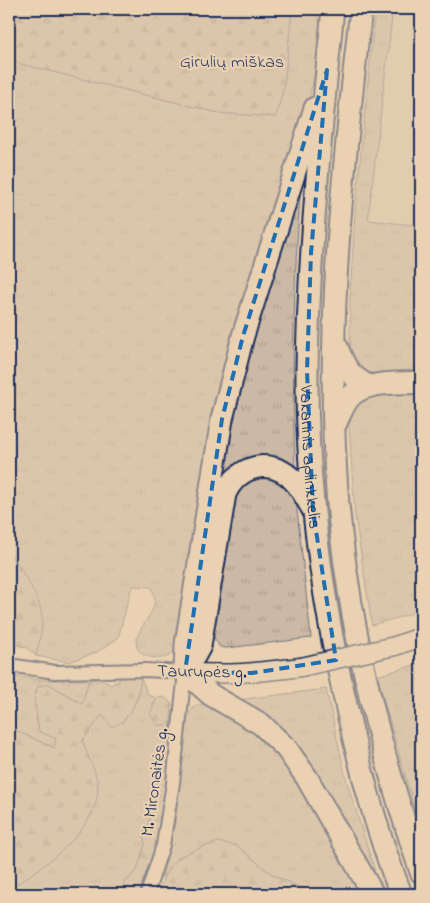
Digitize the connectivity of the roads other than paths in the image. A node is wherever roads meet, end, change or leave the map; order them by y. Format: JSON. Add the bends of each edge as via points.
{"nodes":[{"id":1,"x":333,"y":9,"type":"edge"},
{"id":2,"x":361,"y":9,"type":"edge"},
{"id":3,"x":327,"y":70,"type":"junction"},
{"id":4,"x":333,"y":337,"type":"junction"},
{"id":5,"x":421,"y":382,"type":"edge"},
{"id":6,"x":369,"y":386,"type":"junction"},
{"id":7,"x":334,"y":426,"type":"junction"},
{"id":8,"x":313,"y":511,"type":"junction"},
{"id":9,"x":421,"y":638,"type":"edge"},
{"id":10,"x":9,"y":665,"type":"edge"},
{"id":11,"x":184,"y":672,"type":"junction"},
{"id":12,"x":419,"y":862,"type":"edge"},
{"id":13,"x":147,"y":894,"type":"edge"},
{"id":14,"x":373,"y":894,"type":"edge"},
{"id":15,"x":401,"y":894,"type":"edge"}],
"edges":[{"from":1,"to":3,"type":"highway","name":"Vakarinis aplinkkelis"},
{"from":2,"to":4,"type":"highway","name":"Vakarinis aplinkkelis","via":[[350,102]]},
{"from":3,"to":8,"type":"highway","name":"Vakarinis aplinkkelis","via":[[311,253],[307,371]]},
{"from":3,"to":11,"type":"highway","via":[[243,336],[222,419]]},
{"from":4,"to":6,"type":"highway","via":[[346,369],[355,379]]},
{"from":4,"to":7,"type":"highway","name":"Vakarinis aplinkkelis"},
{"from":5,"to":6,"type":"highway"},
{"from":6,"to":7,"type":"highway","via":[[350,396]]},
{"from":7,"to":12,"type":"highway","name":"Vakarinis aplinkkelis","via":[[351,602],[383,750]]},
{"from":8,"to":11,"type":"highway","via":[[296,482],[276,469],[248,469],[235,478],[225,494],[200,646]]},
{"from":8,"to":15,"type":"highway","name":"Vakarinis aplinkkelis","via":[[333,645],[357,758]]},
{"from":9,"to":11,"type":"main road","name":"Taurupės g.","bridge":true,"via":[[301,667],[211,675]]},
{"from":10,"to":11,"type":"street","name":"Taurupės g.","via":[[55,672]]},
{"from":11,"to":13,"type":"street","name":"M. Mironaitės g.","via":[[163,845]]},
{"from":11,"to":14,"type":"highway","via":[[212,695],[261,724],[286,748],[307,778]]}]}
